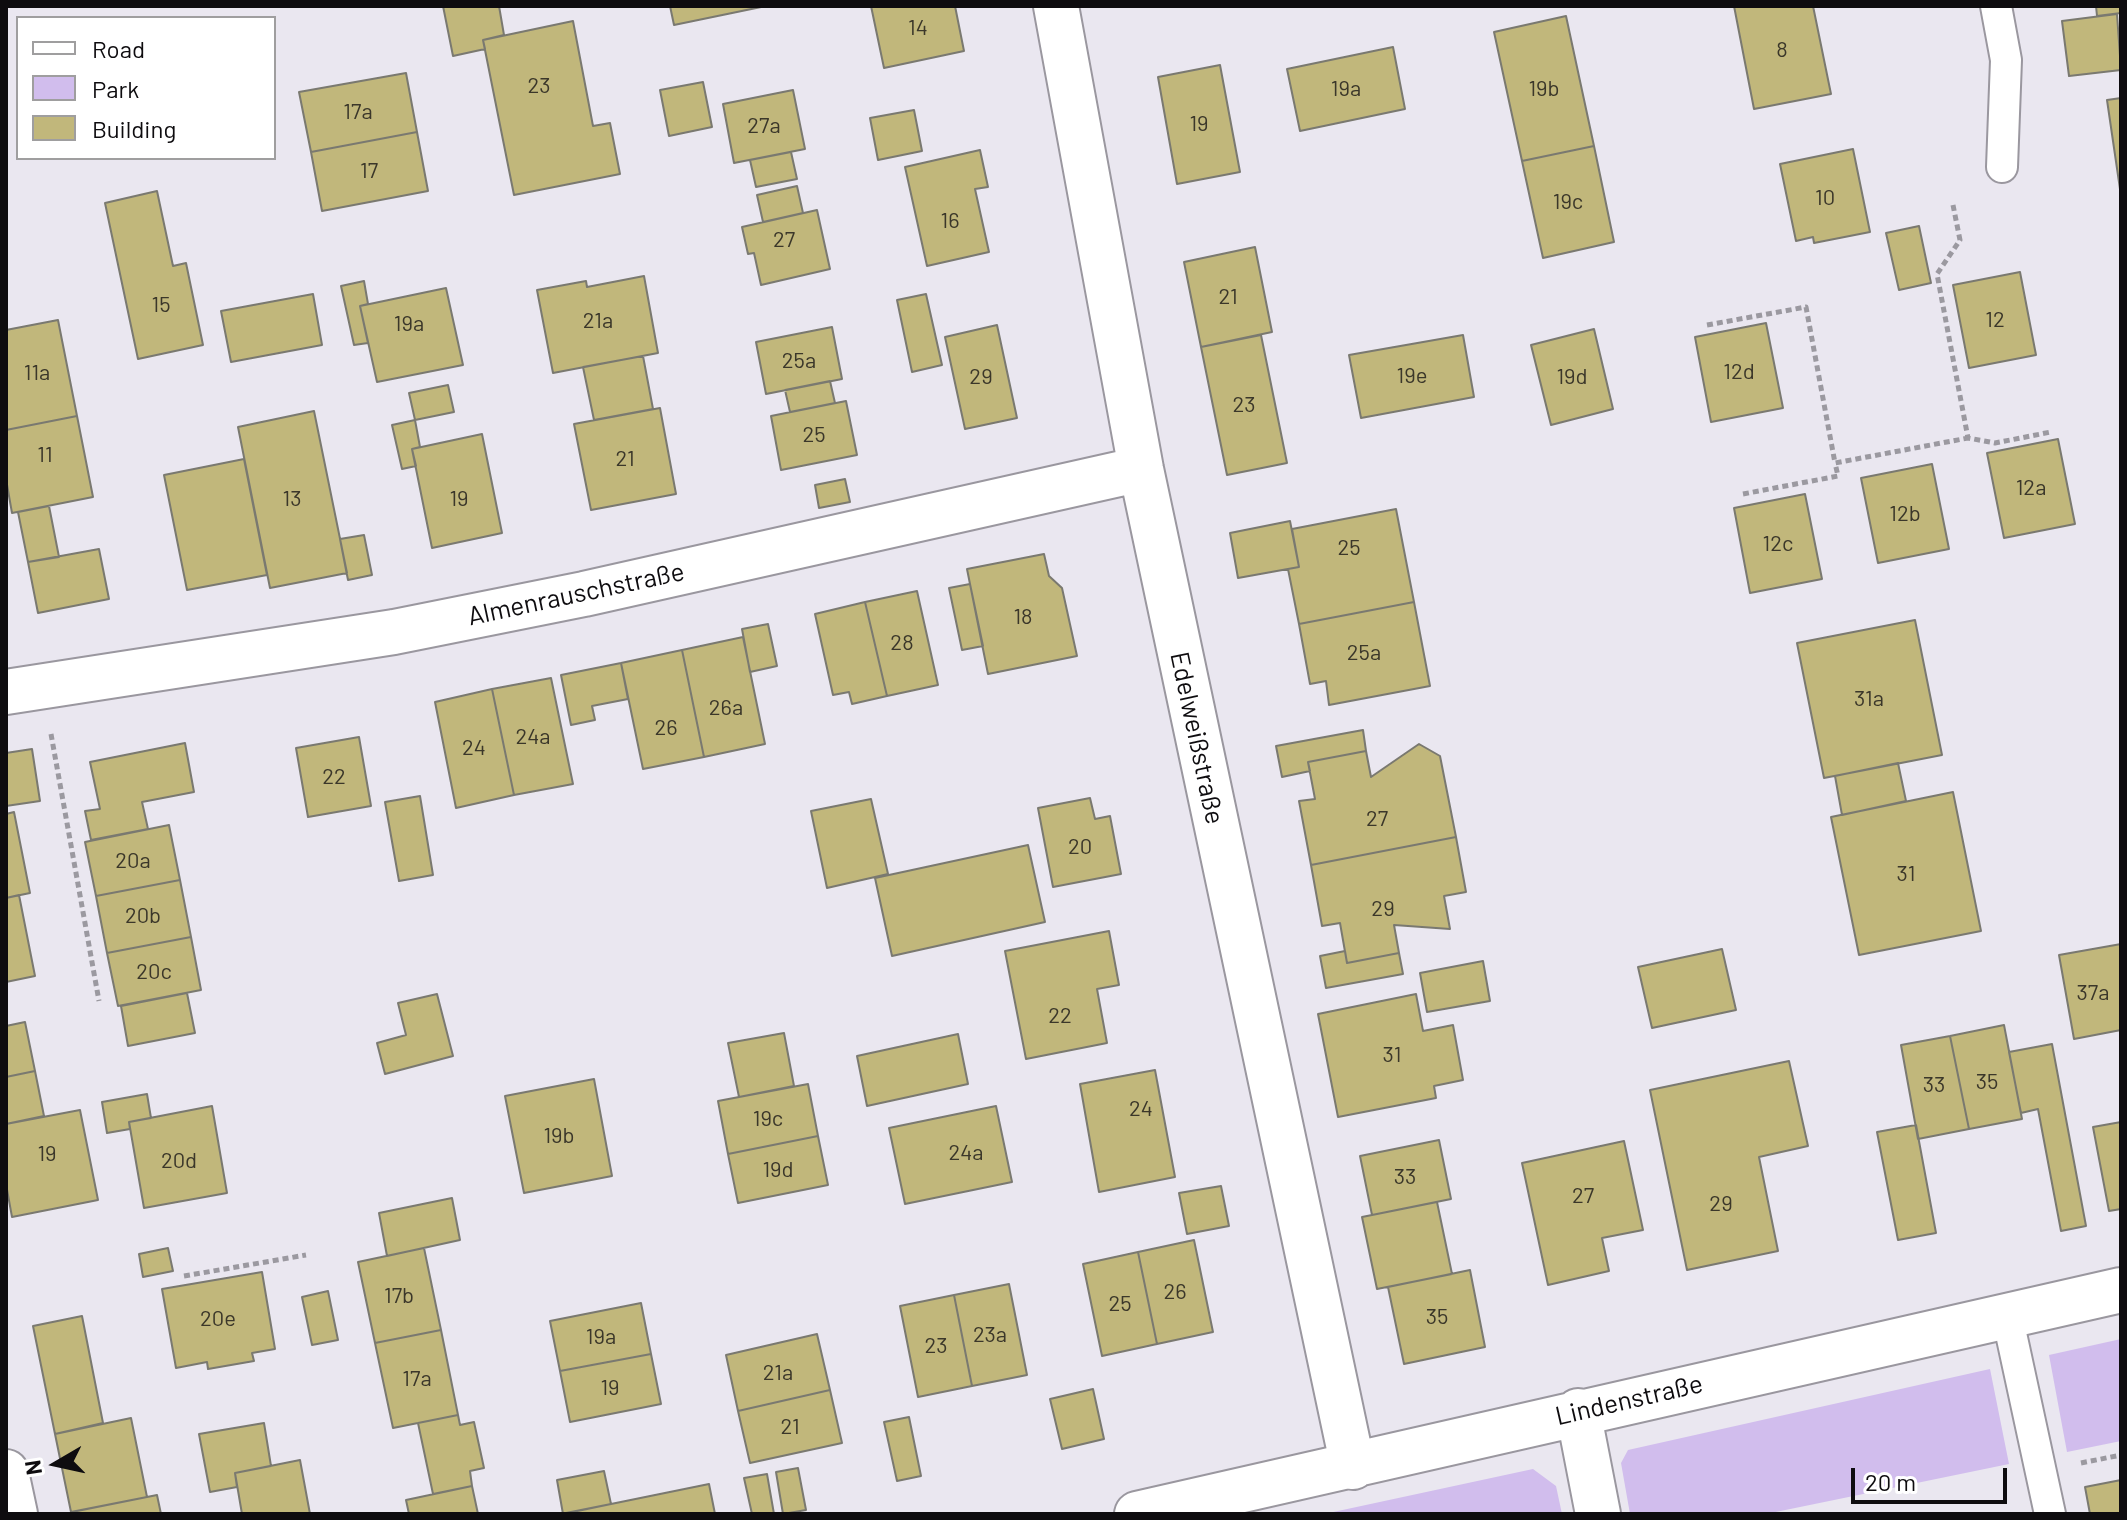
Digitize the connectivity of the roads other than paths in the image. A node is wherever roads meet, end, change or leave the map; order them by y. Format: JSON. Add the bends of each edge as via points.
{"nodes":[{"id":1,"x":1056,"y":6,"type":"edge"},
{"id":2,"x":1996,"y":6,"type":"edge"},
{"id":3,"x":2002,"y":167,"type":"dead end"},
{"id":4,"x":1141,"y":469,"type":"junction"},
{"id":5,"x":6,"y":692,"type":"edge"},
{"id":6,"x":2121,"y":1290,"type":"edge"},
{"id":7,"x":2007,"y":1315,"type":"junction"},
{"id":8,"x":1578,"y":1411,"type":"junction"},
{"id":9,"x":1353,"y":1467,"type":"junction"},
{"id":10,"x":6,"y":1472,"type":"edge"},
{"id":11,"x":15,"y":1514,"type":"edge"},
{"id":12,"x":1137,"y":1514,"type":"edge"},
{"id":13,"x":1598,"y":1514,"type":"edge"},
{"id":14,"x":2050,"y":1514,"type":"edge"}],
"edges":[{"from":1,"to":4,"type":"street","name":"Edelweißstraße"},
{"from":2,"to":3,"type":"lane","via":[[2006,60]]},
{"from":4,"to":5,"type":"street","name":"Almenrauschstraße","via":[[439,623]]},
{"from":4,"to":9,"type":"street","name":"Edelweißstraße"},
{"from":6,"to":7,"type":"street","name":"Lindenstraße"},
{"from":7,"to":8,"type":"street","name":"Lindenstraße"},
{"from":7,"to":14,"type":"lane"},
{"from":8,"to":9,"type":"street","name":"Lindenstraße"},
{"from":8,"to":13,"type":"street"},
{"from":9,"to":12,"type":"street","name":"Lindenstraße"},
{"from":10,"to":11,"type":"street"}]}
